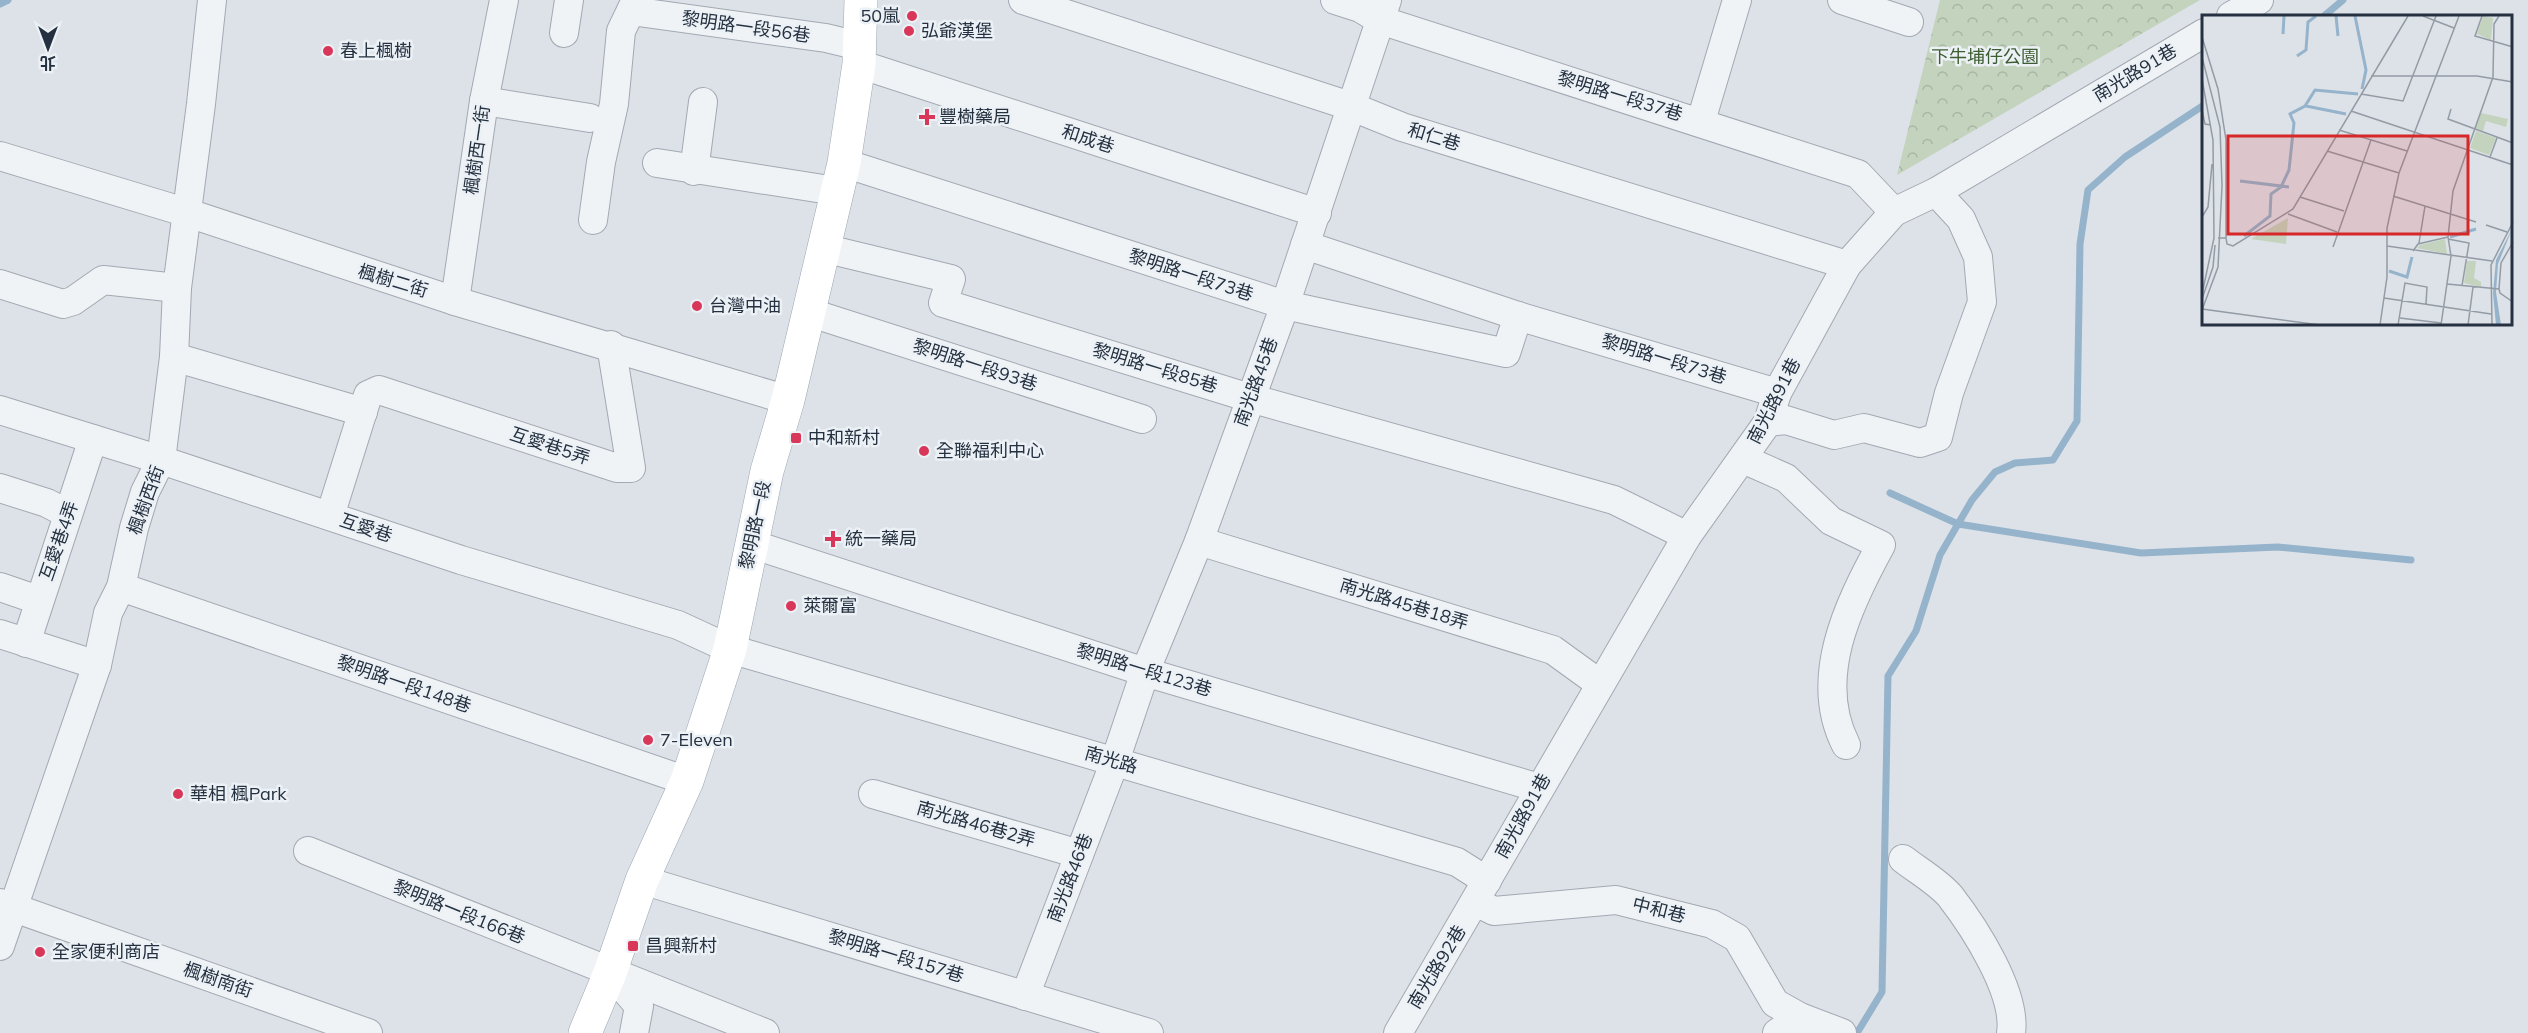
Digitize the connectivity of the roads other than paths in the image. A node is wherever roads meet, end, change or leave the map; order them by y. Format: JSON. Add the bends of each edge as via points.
{"nodes":[{"id":1,"x":212,"y":0,"type":"edge"},
{"id":2,"x":504,"y":0,"type":"edge"},
{"id":3,"x":569,"y":0,"type":"edge"},
{"id":4,"x":861,"y":0,"type":"edge"},
{"id":5,"x":1023,"y":0,"type":"edge"},
{"id":6,"x":1335,"y":0,"type":"edge"},
{"id":7,"x":1737,"y":0,"type":"edge"},
{"id":8,"x":1842,"y":0,"type":"edge"},
{"id":9,"x":2259,"y":0,"type":"edge"},
{"id":10,"x":634,"y":6,"type":"edge"},
{"id":11,"x":1383,"y":10,"type":"edge"},
{"id":12,"x":2233,"y":15,"type":"edge"},
{"id":13,"x":1909,"y":21,"type":"dead end"},
{"id":14,"x":564,"y":33,"type":"dead end"},
{"id":15,"x":2202,"y":34,"type":"edge"},
{"id":16,"x":859,"y":55,"type":"junction"},
{"id":17,"x":484,"y":101,"type":"junction"},
{"id":18,"x":703,"y":102,"type":"dead end"},
{"id":19,"x":1350,"y":106,"type":"junction"},
{"id":20,"x":590,"y":118,"type":"dead end"},
{"id":21,"x":1701,"y":121,"type":"junction"},
{"id":22,"x":0,"y":156,"type":"edge"},
{"id":23,"x":657,"y":164,"type":"dead end"},
{"id":24,"x":694,"y":171,"type":"junction"},
{"id":25,"x":840,"y":177,"type":"junction"},
{"id":26,"x":1936,"y":192,"type":"junction"},
{"id":27,"x":1894,"y":212,"type":"junction"},
{"id":28,"x":188,"y":213,"type":"junction"},
{"id":29,"x":1317,"y":213,"type":"junction"},
{"id":30,"x":593,"y":220,"type":"dead end"},
{"id":31,"x":1305,"y":246,"type":"junction"},
{"id":32,"x":823,"y":248,"type":"junction"},
{"id":33,"x":1847,"y":266,"type":"junction"},
{"id":34,"x":0,"y":284,"type":"edge"},
{"id":35,"x":177,"y":288,"type":"junction"},
{"id":36,"x":455,"y":301,"type":"junction"},
{"id":37,"x":1285,"y":305,"type":"junction"},
{"id":38,"x":808,"y":312,"type":"junction"},
{"id":39,"x":1518,"y":316,"type":"junction"},
{"id":40,"x":611,"y":345,"type":"junction"},
{"id":41,"x":174,"y":357,"type":"junction"},
{"id":42,"x":1777,"y":393,"type":"junction"},
{"id":43,"x":1250,"y":398,"type":"junction"},
{"id":44,"x":788,"y":400,"type":"junction"},
{"id":45,"x":0,"y":411,"type":"edge"},
{"id":46,"x":363,"y":412,"type":"junction"},
{"id":47,"x":1142,"y":419,"type":"dead end"},
{"id":48,"x":1768,"y":422,"type":"junction"},
{"id":49,"x":93,"y":439,"type":"junction"},
{"id":50,"x":1743,"y":459,"type":"junction"},
{"id":51,"x":161,"y":460,"type":"junction"},
{"id":52,"x":0,"y":488,"type":"edge"},
{"id":53,"x":68,"y":514,"type":"junction"},
{"id":54,"x":330,"y":516,"type":"junction"},
{"id":55,"x":1687,"y":536,"type":"junction"},
{"id":56,"x":1199,"y":541,"type":"junction"},
{"id":57,"x":751,"y":544,"type":"junction"},
{"id":58,"x":0,"y":587,"type":"edge"},
{"id":59,"x":121,"y":587,"type":"junction"},
{"id":60,"x":38,"y":600,"type":"junction"},
{"id":61,"x":13,"y":638,"type":"edge"},
{"id":62,"x":730,"y":649,"type":"junction"},
{"id":63,"x":97,"y":665,"type":"junction"},
{"id":64,"x":1145,"y":672,"type":"junction"},
{"id":65,"x":1600,"y":684,"type":"junction"},
{"id":66,"x":1846,"y":745,"type":"dead end"},
{"id":67,"x":1115,"y":761,"type":"junction"},
{"id":68,"x":687,"y":781,"type":"junction"},
{"id":69,"x":1539,"y":788,"type":"junction"},
{"id":70,"x":873,"y":794,"type":"dead end"},
{"id":71,"x":308,"y":851,"type":"dead end"},
{"id":72,"x":1079,"y":854,"type":"junction"},
{"id":73,"x":1903,"y":859,"type":"dead end"},
{"id":74,"x":642,"y":880,"type":"junction"},
{"id":75,"x":1482,"y":891,"type":"junction"},
{"id":76,"x":8,"y":906,"type":"edge"},
{"id":77,"x":0,"y":946,"type":"edge"},
{"id":78,"x":610,"y":973,"type":"junction"},
{"id":79,"x":1025,"y":996,"type":"junction"},
{"id":80,"x":1789,"y":1025,"type":"edge"},
{"id":81,"x":368,"y":1033,"type":"edge"},
{"id":82,"x":585,"y":1033,"type":"edge"},
{"id":83,"x":634,"y":1033,"type":"edge"},
{"id":84,"x":765,"y":1033,"type":"edge"},
{"id":85,"x":1149,"y":1033,"type":"edge"},
{"id":86,"x":1398,"y":1033,"type":"edge"},
{"id":87,"x":1842,"y":1033,"type":"edge"},
{"id":88,"x":2011,"y":1033,"type":"edge"}],
"edges":[{"from":1,"to":28,"type":"street","name":"楓樹西街"},
{"from":2,"to":17,"type":"street","name":"楓樹西一街"},
{"from":3,"to":14,"type":"street"},
{"from":4,"to":16,"type":"main road","name":"黎明路一段"},
{"from":5,"to":19,"type":"street","name":"和仁巷"},
{"from":6,"to":11,"type":"street","name":"黎明路一段37巷"},
{"from":7,"to":21,"type":"street"},
{"from":8,"to":13,"type":"street"},
{"from":9,"to":12,"type":"street"},
{"from":10,"to":16,"type":"street","name":"黎明路一段56巷","via":[[826,38]]},
{"from":10,"to":30,"type":"street","via":[[621,31],[614,104]]},
{"from":11,"to":19,"type":"street","name":"南光路45巷"},
{"from":11,"to":21,"type":"street","name":"黎明路一段37巷"},
{"from":15,"to":26,"type":"street","name":"南光路91巷"},
{"from":16,"to":25,"type":"main road","name":"黎明路一段"},
{"from":16,"to":29,"type":"street","name":"和成巷"},
{"from":17,"to":20,"type":"street"},
{"from":17,"to":36,"type":"street","name":"楓樹西一街"},
{"from":18,"to":24,"type":"street"},
{"from":19,"to":29,"type":"street","name":"南光路45巷"},
{"from":19,"to":33,"type":"street","name":"和仁巷","via":[[1402,127]]},
{"from":21,"to":27,"type":"street","name":"黎明路一段37巷","via":[[1858,174]]},
{"from":22,"to":28,"type":"street","name":"楓樹二街"},
{"from":23,"to":24,"type":"street","name":"黎明路一段73巷"},
{"from":24,"to":25,"type":"street","name":"黎明路一段73巷"},
{"from":25,"to":32,"type":"main road","name":"黎明路一段"},
{"from":25,"to":37,"type":"street","name":"黎明路一段73巷"},
{"from":26,"to":27,"type":"street","name":"南光路91巷"},
{"from":26,"to":48,"type":"street","via":[[1961,219],[1978,257],[1982,302],[1949,393],[1938,437],[1920,443],[1864,428],[1834,435],[1786,420]]},
{"from":27,"to":33,"type":"street","name":"南光路91巷"},
{"from":28,"to":35,"type":"street","name":"楓樹西街"},
{"from":28,"to":36,"type":"street","name":"楓樹二街"},
{"from":29,"to":31,"type":"street","name":"南光路45巷"},
{"from":31,"to":37,"type":"street","name":"南光路45巷"},
{"from":31,"to":39,"type":"street","name":"黎明路一段73巷"},
{"from":32,"to":38,"type":"main road","name":"黎明路一段"},
{"from":32,"to":43,"type":"street","name":"黎明路一段85巷","via":[[951,279],[943,303]]},
{"from":33,"to":42,"type":"street","name":"南光路91巷"},
{"from":34,"to":35,"type":"street","via":[[63,304],[103,280]]},
{"from":35,"to":41,"type":"street","name":"楓樹西街"},
{"from":36,"to":40,"type":"street","name":"楓樹二街"},
{"from":37,"to":39,"type":"street","name":"黎明路一段73巷","via":[[1506,353]]},
{"from":37,"to":43,"type":"street","name":"南光路45巷"},
{"from":38,"to":44,"type":"main road","name":"黎明路一段"},
{"from":38,"to":47,"type":"street","name":"黎明路一段93巷"},
{"from":39,"to":42,"type":"street","name":"黎明路一段73巷"},
{"from":40,"to":44,"type":"street","name":"楓樹二街"},
{"from":40,"to":46,"type":"street","name":"互愛巷5弄","via":[[631,468],[617,468],[379,390],[368,395]]},
{"from":41,"to":46,"type":"street"},
{"from":41,"to":51,"type":"street","name":"楓樹西街"},
{"from":42,"to":48,"type":"street","name":"南光路91巷"},
{"from":43,"to":55,"type":"street","name":"黎明路一段85巷","via":[[1614,500]]},
{"from":43,"to":56,"type":"street","name":"南光路45巷"},
{"from":44,"to":57,"type":"main road","name":"黎明路一段"},
{"from":45,"to":49,"type":"street","name":"互愛巷"},
{"from":46,"to":54,"type":"street","name":"互愛巷5弄"},
{"from":48,"to":50,"type":"street","name":"南光路91巷"},
{"from":49,"to":51,"type":"street","name":"互愛巷"},
{"from":49,"to":53,"type":"street","name":"互愛巷4弄"},
{"from":50,"to":55,"type":"street","name":"南光路91巷"},
{"from":50,"to":66,"type":"street","via":[[1786,478],[1831,521],[1881,545],[1855,592],[1832,672],[1836,726]]},
{"from":51,"to":54,"type":"street","name":"互愛巷"},
{"from":51,"to":59,"type":"street","name":"楓樹西街","via":[[136,519]]},
{"from":52,"to":53,"type":"street","via":[[47,502]]},
{"from":53,"to":60,"type":"street","name":"互愛巷4弄"},
{"from":54,"to":62,"type":"street","name":"互愛巷","via":[[460,560],[678,625]]},
{"from":55,"to":65,"type":"street","name":"南光路91巷"},
{"from":56,"to":64,"type":"street","name":"南光路45巷"},
{"from":56,"to":65,"type":"street","name":"南光路45巷18弄","via":[[1553,650]]},
{"from":57,"to":62,"type":"main road","name":"黎明路一段"},
{"from":57,"to":64,"type":"street","name":"黎明路一段123巷"},
{"from":58,"to":60,"type":"street"},
{"from":59,"to":63,"type":"street","name":"楓樹西街","via":[[108,612]]},
{"from":59,"to":68,"type":"street","name":"黎明路一段148巷"},
{"from":60,"to":61,"type":"street","name":"互愛巷4弄"},
{"from":61,"to":63,"type":"street"},
{"from":62,"to":67,"type":"street","name":"南光路"},
{"from":62,"to":68,"type":"main road","name":"黎明路一段"},
{"from":63,"to":76,"type":"street","name":"楓樹西街"},
{"from":64,"to":67,"type":"street","name":"南光路45巷"},
{"from":64,"to":69,"type":"street","name":"黎明路一段123巷"},
{"from":65,"to":69,"type":"street","name":"南光路91巷"},
{"from":67,"to":72,"type":"street","name":"南光路46巷"},
{"from":67,"to":75,"type":"street","name":"南光路","via":[[1457,862]]},
{"from":68,"to":74,"type":"main road","name":"黎明路一段"},
{"from":69,"to":75,"type":"street","name":"南光路91巷"},
{"from":70,"to":72,"type":"street","name":"南光路46巷2弄"},
{"from":71,"to":78,"type":"street","name":"黎明路一段166巷"},
{"from":72,"to":79,"type":"street","name":"南光路46巷"},
{"from":73,"to":88,"type":"street","via":[[1949,895],[2002,977]]},
{"from":74,"to":78,"type":"main road","name":"黎明路一段"},
{"from":74,"to":79,"type":"street","name":"黎明路一段157巷"},
{"from":75,"to":80,"type":"street","name":"中和巷","via":[[1494,910],[1616,900],[1712,924],[1737,938]]},
{"from":75,"to":86,"type":"street","name":"南光路92巷"},
{"from":76,"to":77,"type":"street","name":"楓樹西街"},
{"from":76,"to":81,"type":"street","name":"楓樹南街"},
{"from":78,"to":82,"type":"main road","name":"黎明路一段"},
{"from":78,"to":83,"type":"street","via":[[639,1006]]},
{"from":78,"to":84,"type":"street","name":"黎明路一段166巷"},
{"from":79,"to":85,"type":"street","name":"黎明路一段157巷"},
{"from":80,"to":87,"type":"street","name":"中和巷"}]}
